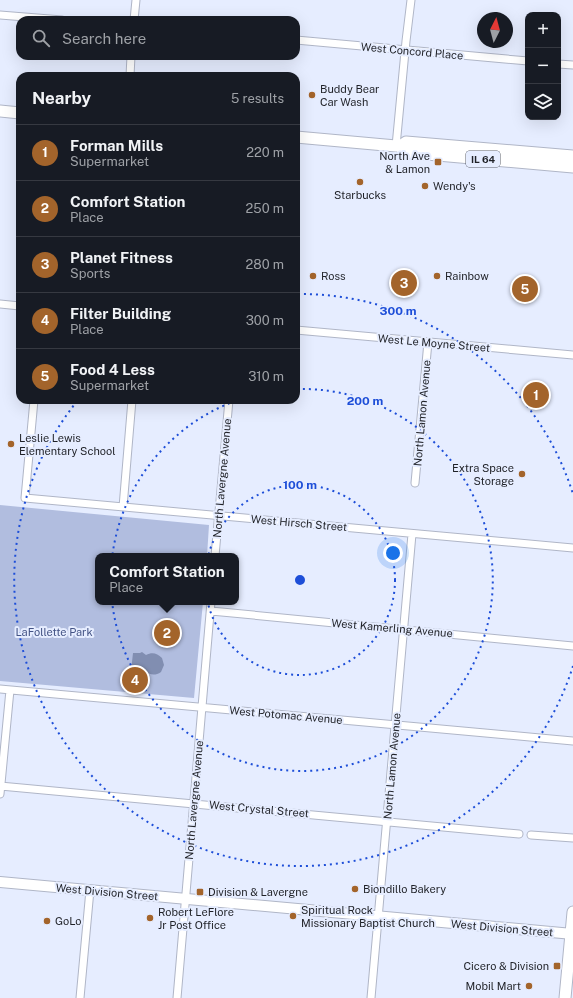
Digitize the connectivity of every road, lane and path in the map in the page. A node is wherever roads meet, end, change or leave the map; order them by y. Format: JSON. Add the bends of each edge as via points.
{"nodes":[{"id":1,"x":136,"y":0,"type":"edge"},
{"id":2,"x":411,"y":0,"type":"edge"},
{"id":3,"x":0,"y":15,"type":"edge"},
{"id":4,"x":16,"y":16,"type":"edge"},
{"id":5,"x":134,"y":16,"type":"edge"},
{"id":6,"x":300,"y":40,"type":"edge"},
{"id":7,"x":405,"y":50,"type":"junction"},
{"id":8,"x":131,"y":60,"type":"edge"},
{"id":9,"x":525,"y":61,"type":"edge"},
{"id":10,"x":561,"y":64,"type":"edge"},
{"id":11,"x":573,"y":65,"type":"edge"},
{"id":12,"x":130,"y":72,"type":"edge"},
{"id":13,"x":0,"y":111,"type":"edge"},
{"id":14,"x":16,"y":113,"type":"edge"},
{"id":15,"x":300,"y":137,"type":"edge"},
{"id":16,"x":398,"y":146,"type":"junction"},
{"id":17,"x":573,"y":156,"type":"edge"},
{"id":18,"x":573,"y":167,"type":"edge"},
{"id":19,"x":0,"y":304,"type":"edge"},
{"id":20,"x":16,"y":306,"type":"edge"},
{"id":21,"x":300,"y":330,"type":"edge"},
{"id":22,"x":428,"y":342,"type":"junction"},
{"id":23,"x":573,"y":355,"type":"edge"},
{"id":24,"x":34,"y":404,"type":"edge"},
{"id":25,"x":132,"y":404,"type":"edge"},
{"id":26,"x":229,"y":404,"type":"edge"},
{"id":27,"x":415,"y":483,"type":"dead end"},
{"id":28,"x":123,"y":507,"type":"junction"},
{"id":29,"x":219,"y":516,"type":"junction"},
{"id":30,"x":412,"y":534,"type":"junction"},
{"id":31,"x":573,"y":548,"type":"edge"},
{"id":32,"x":216,"y":553,"type":"edge"},
{"id":33,"x":212,"y":605,"type":"edge"},
{"id":34,"x":211,"y":611,"type":"junction"},
{"id":35,"x":404,"y":630,"type":"junction"},
{"id":36,"x":573,"y":646,"type":"edge"},
{"id":37,"x":0,"y":689,"type":"edge"},
{"id":38,"x":10,"y":690,"type":"junction"},
{"id":39,"x":202,"y":708,"type":"junction"},
{"id":40,"x":395,"y":725,"type":"junction"},
{"id":41,"x":573,"y":741,"type":"edge"},
{"id":42,"x":0,"y":789,"type":"edge"},
{"id":43,"x":194,"y":803,"type":"junction"},
{"id":44,"x":387,"y":821,"type":"junction"},
{"id":45,"x":519,"y":834,"type":"dead end"},
{"id":46,"x":531,"y":835,"type":"dead end"},
{"id":47,"x":573,"y":838,"type":"edge"},
{"id":48,"x":0,"y":882,"type":"edge"},
{"id":49,"x":90,"y":890,"type":"junction"},
{"id":50,"x":186,"y":899,"type":"junction"},
{"id":51,"x":573,"y":912,"type":"edge"},
{"id":52,"x":378,"y":916,"type":"junction"},
{"id":53,"x":572,"y":934,"type":"edge"},
{"id":54,"x":80,"y":998,"type":"edge"},
{"id":55,"x":177,"y":998,"type":"edge"},
{"id":56,"x":371,"y":998,"type":"edge"},
{"id":57,"x":565,"y":998,"type":"edge"}],
"edges":[{"from":1,"to":5,"type":"street"},
{"from":2,"to":7,"type":"street"},
{"from":3,"to":4,"type":"street"},
{"from":6,"to":7,"type":"street","name":"West Concord Place"},
{"from":7,"to":9,"type":"street","name":"West Concord Place"},
{"from":7,"to":16,"type":"street"},
{"from":8,"to":12,"type":"street"},
{"from":10,"to":11,"type":"street"},
{"from":13,"to":14,"type":"main road"},
{"from":15,"to":16,"type":"main road","number":"IL 64"},
{"from":16,"to":17,"type":"main road","number":"IL 64","via":[[406,142]]},
{"from":16,"to":18,"type":"main road","number":"IL 64","via":[[406,152]]},
{"from":19,"to":20,"type":"street"},
{"from":21,"to":22,"type":"street","name":"West Le Moyne Street"},
{"from":22,"to":23,"type":"street","name":"West Le Moyne Street"},
{"from":22,"to":27,"type":"street","name":"North Lamon Avenue"},
{"from":24,"to":28,"type":"street","name":"West Hirsch Street","via":[[26,498]]},
{"from":25,"to":28,"type":"street"},
{"from":26,"to":29,"type":"street","name":"North Lavergne Avenue"},
{"from":28,"to":29,"type":"street","name":"West Hirsch Street"},
{"from":29,"to":30,"type":"street","name":"West Hirsch Street"},
{"from":29,"to":32,"type":"street","name":"North Lavergne Avenue"},
{"from":30,"to":31,"type":"street","name":"West Hirsch Street"},
{"from":30,"to":35,"type":"street","name":"North Lamon Avenue"},
{"from":33,"to":34,"type":"street","name":"North Lavergne Avenue"},
{"from":34,"to":35,"type":"street","name":"West Kamerling Avenue"},
{"from":34,"to":39,"type":"street","name":"North Lavergne Avenue"},
{"from":35,"to":36,"type":"street","name":"West Kamerling Avenue"},
{"from":35,"to":40,"type":"street","name":"North Lamon Avenue"},
{"from":37,"to":38,"type":"street","name":"West Potomac Avenue"},
{"from":38,"to":39,"type":"street","name":"West Potomac Avenue"},
{"from":38,"to":42,"type":"street"},
{"from":39,"to":40,"type":"street","name":"West Potomac Avenue"},
{"from":39,"to":43,"type":"street","name":"North Lavergne Avenue"},
{"from":40,"to":41,"type":"street","name":"West Potomac Avenue"},
{"from":40,"to":44,"type":"street","name":"North Lamon Avenue"},
{"from":42,"to":43,"type":"street","name":"West Crystal Street"},
{"from":43,"to":44,"type":"street","name":"West Crystal Street"},
{"from":43,"to":50,"type":"street","name":"North Lavergne Avenue"},
{"from":44,"to":45,"type":"street","name":"West Crystal Street"},
{"from":44,"to":52,"type":"street","name":"North Lamon Avenue"},
{"from":46,"to":47,"type":"street"},
{"from":48,"to":49,"type":"main road","name":"West Division Street"},
{"from":49,"to":50,"type":"main road","name":"West Division Street"},
{"from":49,"to":54,"type":"street"},
{"from":50,"to":52,"type":"main road","name":"West Division Street"},
{"from":50,"to":55,"type":"street","name":"North Lavergne Avenue"},
{"from":51,"to":53,"type":"main road"},
{"from":52,"to":53,"type":"main road","name":"West Division Street"},
{"from":52,"to":56,"type":"street","name":"North Lamon Avenue"},
{"from":53,"to":57,"type":"main road"}]}
